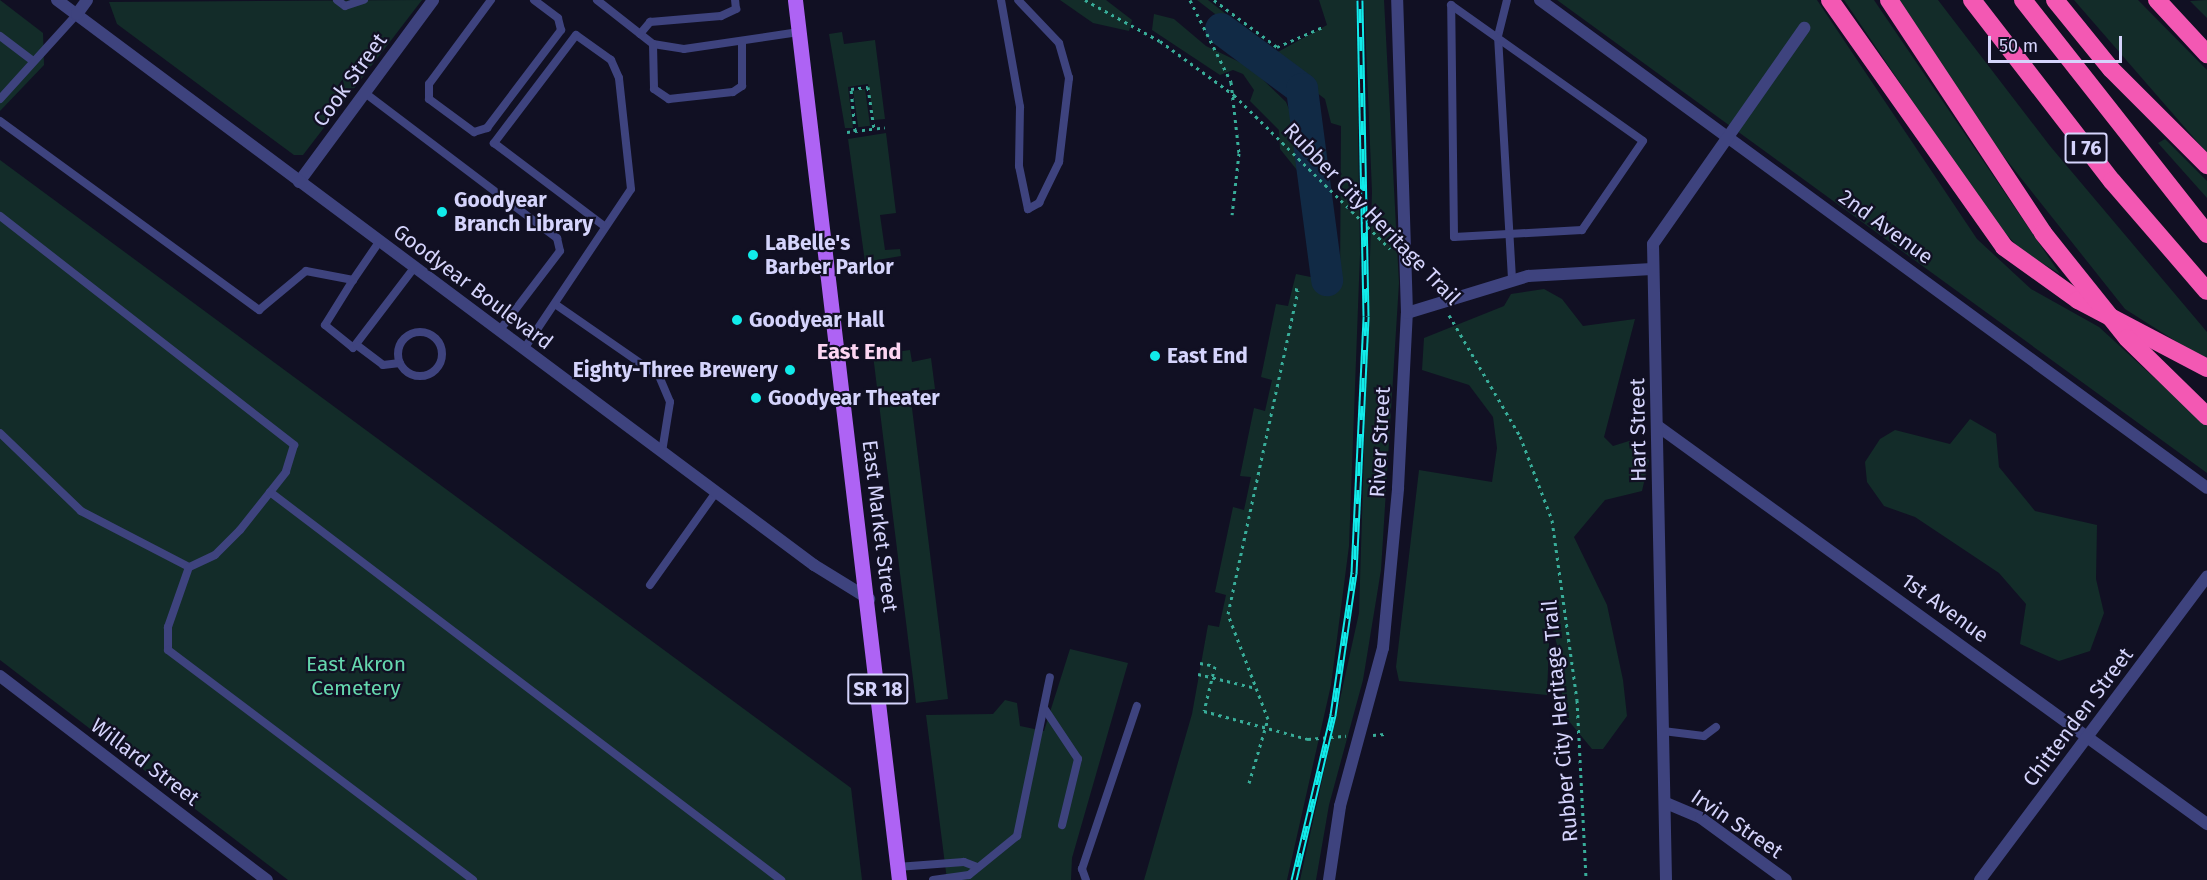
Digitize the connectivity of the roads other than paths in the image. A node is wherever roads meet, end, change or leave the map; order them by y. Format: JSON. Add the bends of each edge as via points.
{"nodes":[{"id":1,"x":57,"y":0,"type":"edge"},
{"id":2,"x":87,"y":0,"type":"edge"},
{"id":3,"x":337,"y":0,"type":"edge"},
{"id":4,"x":364,"y":0,"type":"edge"},
{"id":5,"x":433,"y":0,"type":"edge"},
{"id":6,"x":491,"y":0,"type":"edge"},
{"id":7,"x":534,"y":0,"type":"edge"},
{"id":8,"x":597,"y":0,"type":"edge"},
{"id":9,"x":735,"y":0,"type":"edge"},
{"id":10,"x":795,"y":0,"type":"edge"},
{"id":11,"x":1001,"y":0,"type":"edge"},
{"id":12,"x":1018,"y":0,"type":"edge"},
{"id":13,"x":1397,"y":0,"type":"edge"},
{"id":14,"x":1507,"y":0,"type":"edge"},
{"id":15,"x":1540,"y":0,"type":"edge"},
{"id":16,"x":1830,"y":0,"type":"edge"},
{"id":17,"x":1889,"y":0,"type":"edge"},
{"id":18,"x":1972,"y":0,"type":"edge"},
{"id":19,"x":2023,"y":0,"type":"edge"},
{"id":20,"x":2055,"y":0,"type":"edge"},
{"id":21,"x":2157,"y":0,"type":"edge"},
{"id":22,"x":77,"y":14,"type":"junction"},
{"id":23,"x":1804,"y":28,"type":"dead end"},
{"id":24,"x":799,"y":32,"type":"junction"},
{"id":25,"x":640,"y":34,"type":"junction"},
{"id":26,"x":0,"y":36,"type":"edge"},
{"id":27,"x":1498,"y":36,"type":"junction"},
{"id":28,"x":742,"y":41,"type":"junction"},
{"id":29,"x":653,"y":44,"type":"junction"},
{"id":30,"x":2207,"y":54,"type":"edge"},
{"id":31,"x":33,"y":61,"type":"junction"},
{"id":32,"x":365,"y":93,"type":"junction"},
{"id":33,"x":0,"y":99,"type":"edge"},
{"id":34,"x":0,"y":121,"type":"edge"},
{"id":35,"x":1726,"y":134,"type":"junction"},
{"id":36,"x":2207,"y":165,"type":"edge"},
{"id":37,"x":299,"y":182,"type":"junction"},
{"id":38,"x":0,"y":216,"type":"edge"},
{"id":39,"x":603,"y":225,"type":"junction"},
{"id":40,"x":2207,"y":234,"type":"edge"},
{"id":41,"x":1507,"y":238,"type":"junction"},
{"id":42,"x":379,"y":242,"type":"junction"},
{"id":43,"x":414,"y":268,"type":"junction"},
{"id":44,"x":1652,"y":269,"type":"junction"},
{"id":45,"x":352,"y":279,"type":"junction"},
{"id":46,"x":1512,"y":280,"type":"junction"},
{"id":47,"x":2207,"y":291,"type":"edge"},
{"id":48,"x":555,"y":304,"type":"junction"},
{"id":49,"x":1407,"y":313,"type":"junction"},
{"id":50,"x":499,"y":331,"type":"junction"},
{"id":51,"x":358,"y":346,"type":"junction"},
{"id":52,"x":524,"y":349,"type":"junction"},
{"id":53,"x":400,"y":363,"type":"junction"},
{"id":54,"x":2207,"y":368,"type":"edge"},
{"id":55,"x":2207,"y":416,"type":"edge"},
{"id":56,"x":1659,"y":427,"type":"junction"},
{"id":57,"x":0,"y":433,"type":"edge"},
{"id":58,"x":662,"y":452,"type":"junction"},
{"id":59,"x":2207,"y":488,"type":"edge"},
{"id":60,"x":270,"y":492,"type":"junction"},
{"id":61,"x":716,"y":492,"type":"junction"},
{"id":62,"x":189,"y":567,"type":"junction"},
{"id":63,"x":2207,"y":577,"type":"edge"},
{"id":64,"x":650,"y":585,"type":"dead end"},
{"id":65,"x":870,"y":600,"type":"junction"},
{"id":66,"x":0,"y":676,"type":"edge"},
{"id":67,"x":1050,"y":677,"type":"dead end"},
{"id":68,"x":1137,"y":706,"type":"dead end"},
{"id":69,"x":1044,"y":708,"type":"junction"},
{"id":70,"x":1716,"y":727,"type":"dead end"},
{"id":71,"x":1663,"y":731,"type":"junction"},
{"id":72,"x":2088,"y":736,"type":"junction"},
{"id":73,"x":1666,"y":803,"type":"junction"},
{"id":74,"x":2207,"y":824,"type":"edge"},
{"id":75,"x":1062,"y":825,"type":"dead end"},
{"id":76,"x":976,"y":867,"type":"junction"},
{"id":77,"x":898,"y":874,"type":"edge"},
{"id":78,"x":267,"y":880,"type":"edge"},
{"id":79,"x":473,"y":880,"type":"edge"},
{"id":80,"x":781,"y":880,"type":"edge"},
{"id":81,"x":933,"y":880,"type":"edge"},
{"id":82,"x":1086,"y":880,"type":"edge"},
{"id":83,"x":1329,"y":880,"type":"edge"},
{"id":84,"x":1666,"y":880,"type":"edge"},
{"id":85,"x":1786,"y":880,"type":"edge"},
{"id":86,"x":1980,"y":880,"type":"edge"}],
"edges":[{"from":1,"to":22,"type":"street","name":"Goodyear Boulevard"},
{"from":2,"to":22,"type":"street"},
{"from":3,"to":4,"type":"lane","via":[[345,6]]},
{"from":5,"to":32,"type":"street","name":"Cook Street"},
{"from":6,"to":7,"type":"lane","via":[[429,84],[429,99],[474,132],[487,128],[561,30],[558,18]]},
{"from":8,"to":25,"type":"lane"},
{"from":9,"to":25,"type":"lane","via":[[736,9],[721,16],[650,22]]},
{"from":10,"to":24,"type":"main road","name":"East Market Street","number":"SR 18"},
{"from":11,"to":12,"type":"lane","via":[[1020,107],[1019,166],[1028,209],[1039,203],[1059,162],[1069,78],[1059,43]]},
{"from":13,"to":49,"type":"street","name":"River Street"},
{"from":14,"to":27,"type":"lane"},
{"from":15,"to":35,"type":"street","name":"2nd Avenue"},
{"from":16,"to":54,"type":"highway","via":[[1985,225],[2019,261],[2078,300]]},
{"from":17,"to":55,"type":"highway","via":[[2043,233],[2127,339]]},
{"from":18,"to":47,"type":"highway","number":"I 76","via":[[2120,190]]},
{"from":19,"to":40,"type":"highway","number":"I 76"},
{"from":20,"to":36,"type":"highway","via":[[2111,69]]},
{"from":21,"to":30,"type":"highway"},
{"from":22,"to":31,"type":"lane"},
{"from":22,"to":37,"type":"street","name":"Goodyear Boulevard"},
{"from":23,"to":35,"type":"street","name":"Hart Street"},
{"from":24,"to":28,"type":"lane"},
{"from":24,"to":65,"type":"main road","name":"East Market Street","number":"SR 18"},
{"from":25,"to":29,"type":"lane"},
{"from":26,"to":31,"type":"lane"},
{"from":27,"to":41,"type":"lane"},
{"from":27,"to":41,"type":"lane","via":[[1451,6],[1454,237]]},
{"from":27,"to":41,"type":"lane","via":[[1642,141],[1582,230]]},
{"from":28,"to":29,"type":"lane","via":[[684,50]]},
{"from":28,"to":29,"type":"lane","via":[[742,86],[733,92],[669,99],[654,89]]},
{"from":31,"to":33,"type":"lane"},
{"from":32,"to":37,"type":"street","name":"Cook Street"},
{"from":32,"to":50,"type":"lane","via":[[556,238],[560,251]]},
{"from":34,"to":45,"type":"lane","via":[[246,305],[259,310],[306,271]]},
{"from":35,"to":44,"type":"street","name":"Hart Street","via":[[1659,231]]},
{"from":35,"to":59,"type":"street","name":"2nd Avenue"},
{"from":37,"to":42,"type":"street","name":"Goodyear Boulevard"},
{"from":38,"to":60,"type":"lane","via":[[294,445],[286,472]]},
{"from":39,"to":39,"type":"lane","via":[[494,143],[576,35],[611,60],[619,78],[631,189]]},
{"from":39,"to":48,"type":"lane"},
{"from":41,"to":46,"type":"lane"},
{"from":42,"to":43,"type":"street","name":"Goodyear Boulevard"},
{"from":42,"to":45,"type":"lane"},
{"from":43,"to":50,"type":"street","name":"Goodyear Boulevard"},
{"from":43,"to":51,"type":"lane"},
{"from":44,"to":46,"type":"street"},
{"from":44,"to":56,"type":"street","name":"Hart Street"},
{"from":45,"to":51,"type":"lane","via":[[325,325],[349,347]]},
{"from":46,"to":49,"type":"street"},
{"from":48,"to":52,"type":"lane"},
{"from":48,"to":58,"type":"lane","via":[[659,376],[670,402]]},
{"from":49,"to":83,"type":"street","name":"River Street","via":[[1383,648],[1340,806]]},
{"from":50,"to":52,"type":"street","name":"Goodyear Boulevard"},
{"from":51,"to":53,"type":"lane","via":[[383,365]]},
{"from":52,"to":58,"type":"street","name":"Goodyear Boulevard"},
{"from":53,"to":53,"type":"lane","via":[[410,374],[425,376],[441,361],[441,346],[432,336],[411,334],[398,350]]},
{"from":56,"to":71,"type":"street","name":"Hart Street"},
{"from":56,"to":72,"type":"street","name":"1st Avenue"},
{"from":57,"to":62,"type":"lane","via":[[81,511]]},
{"from":58,"to":61,"type":"street","name":"Goodyear Boulevard"},
{"from":60,"to":62,"type":"lane","via":[[215,555]]},
{"from":60,"to":80,"type":"lane"},
{"from":61,"to":64,"type":"lane"},
{"from":61,"to":65,"type":"street","name":"Goodyear Boulevard"},
{"from":62,"to":79,"type":"lane","via":[[168,627],[168,650]]},
{"from":63,"to":72,"type":"street","name":"Chittenden Street"},
{"from":65,"to":77,"type":"main road","name":"East Market Street","number":"SR 18"},
{"from":66,"to":78,"type":"street","name":"Willard Street"},
{"from":67,"to":69,"type":"lane"},
{"from":68,"to":82,"type":"lane","via":[[1082,869]]},
{"from":69,"to":75,"type":"lane","via":[[1078,759]]},
{"from":69,"to":76,"type":"lane","via":[[1017,836],[1006,850]]},
{"from":70,"to":71,"type":"lane","via":[[1704,736]]},
{"from":71,"to":73,"type":"street","name":"Hart Street"},
{"from":72,"to":74,"type":"street","name":"1st Avenue"},
{"from":72,"to":86,"type":"street","name":"Chittenden Street"},
{"from":73,"to":84,"type":"street","name":"Hart Street"},
{"from":73,"to":85,"type":"street","name":"Irvin Street","via":[[1701,818]]},
{"from":76,"to":77,"type":"lane","via":[[964,862]]},
{"from":76,"to":81,"type":"lane","via":[[969,875]]}]}
